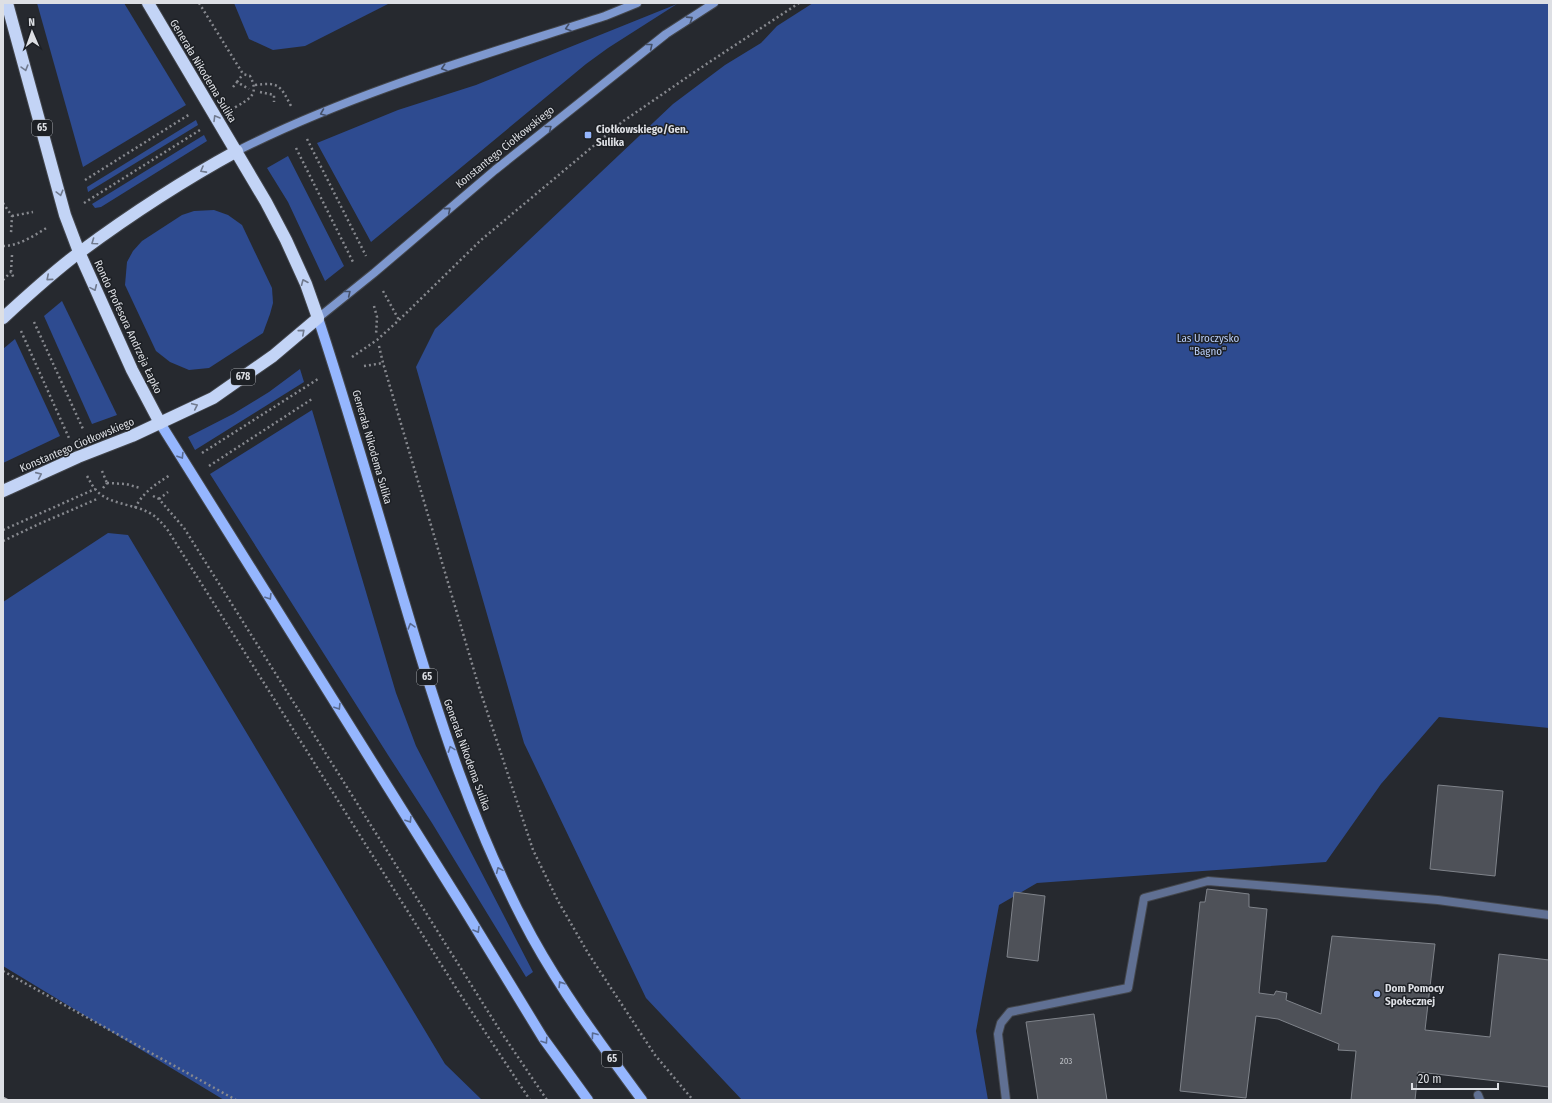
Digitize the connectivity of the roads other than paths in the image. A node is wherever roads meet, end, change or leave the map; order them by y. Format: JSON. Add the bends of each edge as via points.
{"nodes":[{"id":1,"x":7,"y":3,"type":"edge"},
{"id":2,"x":148,"y":3,"type":"edge"},
{"id":3,"x":637,"y":3,"type":"edge"},
{"id":4,"x":714,"y":3,"type":"edge"},
{"id":5,"x":237,"y":151,"type":"junction"},
{"id":6,"x":79,"y":252,"type":"junction"},
{"id":7,"x":3,"y":318,"type":"edge"},
{"id":8,"x":318,"y":318,"type":"junction"},
{"id":9,"x":160,"y":423,"type":"junction"},
{"id":10,"x":3,"y":491,"type":"edge"},
{"id":11,"x":1549,"y":915,"type":"edge"},
{"id":12,"x":588,"y":1100,"type":"edge"},
{"id":13,"x":642,"y":1100,"type":"edge"},
{"id":14,"x":1006,"y":1100,"type":"edge"}],
"edges":[{"from":1,"to":6,"type":"highway","number":"65","one_way":true,"via":[[65,215]]},
{"from":5,"to":2,"type":"highway","name":"Generała Nikodema Sulika","number":"65","one_way":true},
{"from":3,"to":5,"type":"street","one_way":true,"via":[[605,16],[396,83],[286,127]]},
{"from":8,"to":4,"type":"street","name":"Konstantego Ciołkowskiego","one_way":true,"via":[[495,170],[660,39]]},
{"from":5,"to":6,"type":"highway","name":"Rondo Profesora Andrzeja Łapko","one_way":true,"via":[[149,203]]},
{"from":8,"to":5,"type":"highway","number":"65","one_way":true,"via":[[286,240]]},
{"from":6,"to":7,"type":"highway","one_way":true},
{"from":6,"to":9,"type":"highway","name":"Rondo Profesora Andrzeja Łapko","number":"65","one_way":true,"via":[[132,370]]},
{"from":9,"to":8,"type":"highway","number":"678","one_way":true,"via":[[213,398],[273,356]]},
{"from":13,"to":8,"type":"main road","name":"Generała Nikodema Sulika","number":"65","one_way":true,"via":[[582,1018],[532,937],[474,813],[432,697],[342,390]]},
{"from":10,"to":9,"type":"highway","name":"Konstantego Ciołkowskiego","number":"678","one_way":true},
{"from":9,"to":12,"type":"main road","number":"65","one_way":true,"via":[[544,1038]]},
{"from":11,"to":14,"type":"lane","via":[[1438,900],[1208,881],[1144,898],[1128,988],[1010,1012],[1001,1023],[998,1034]]}]}
